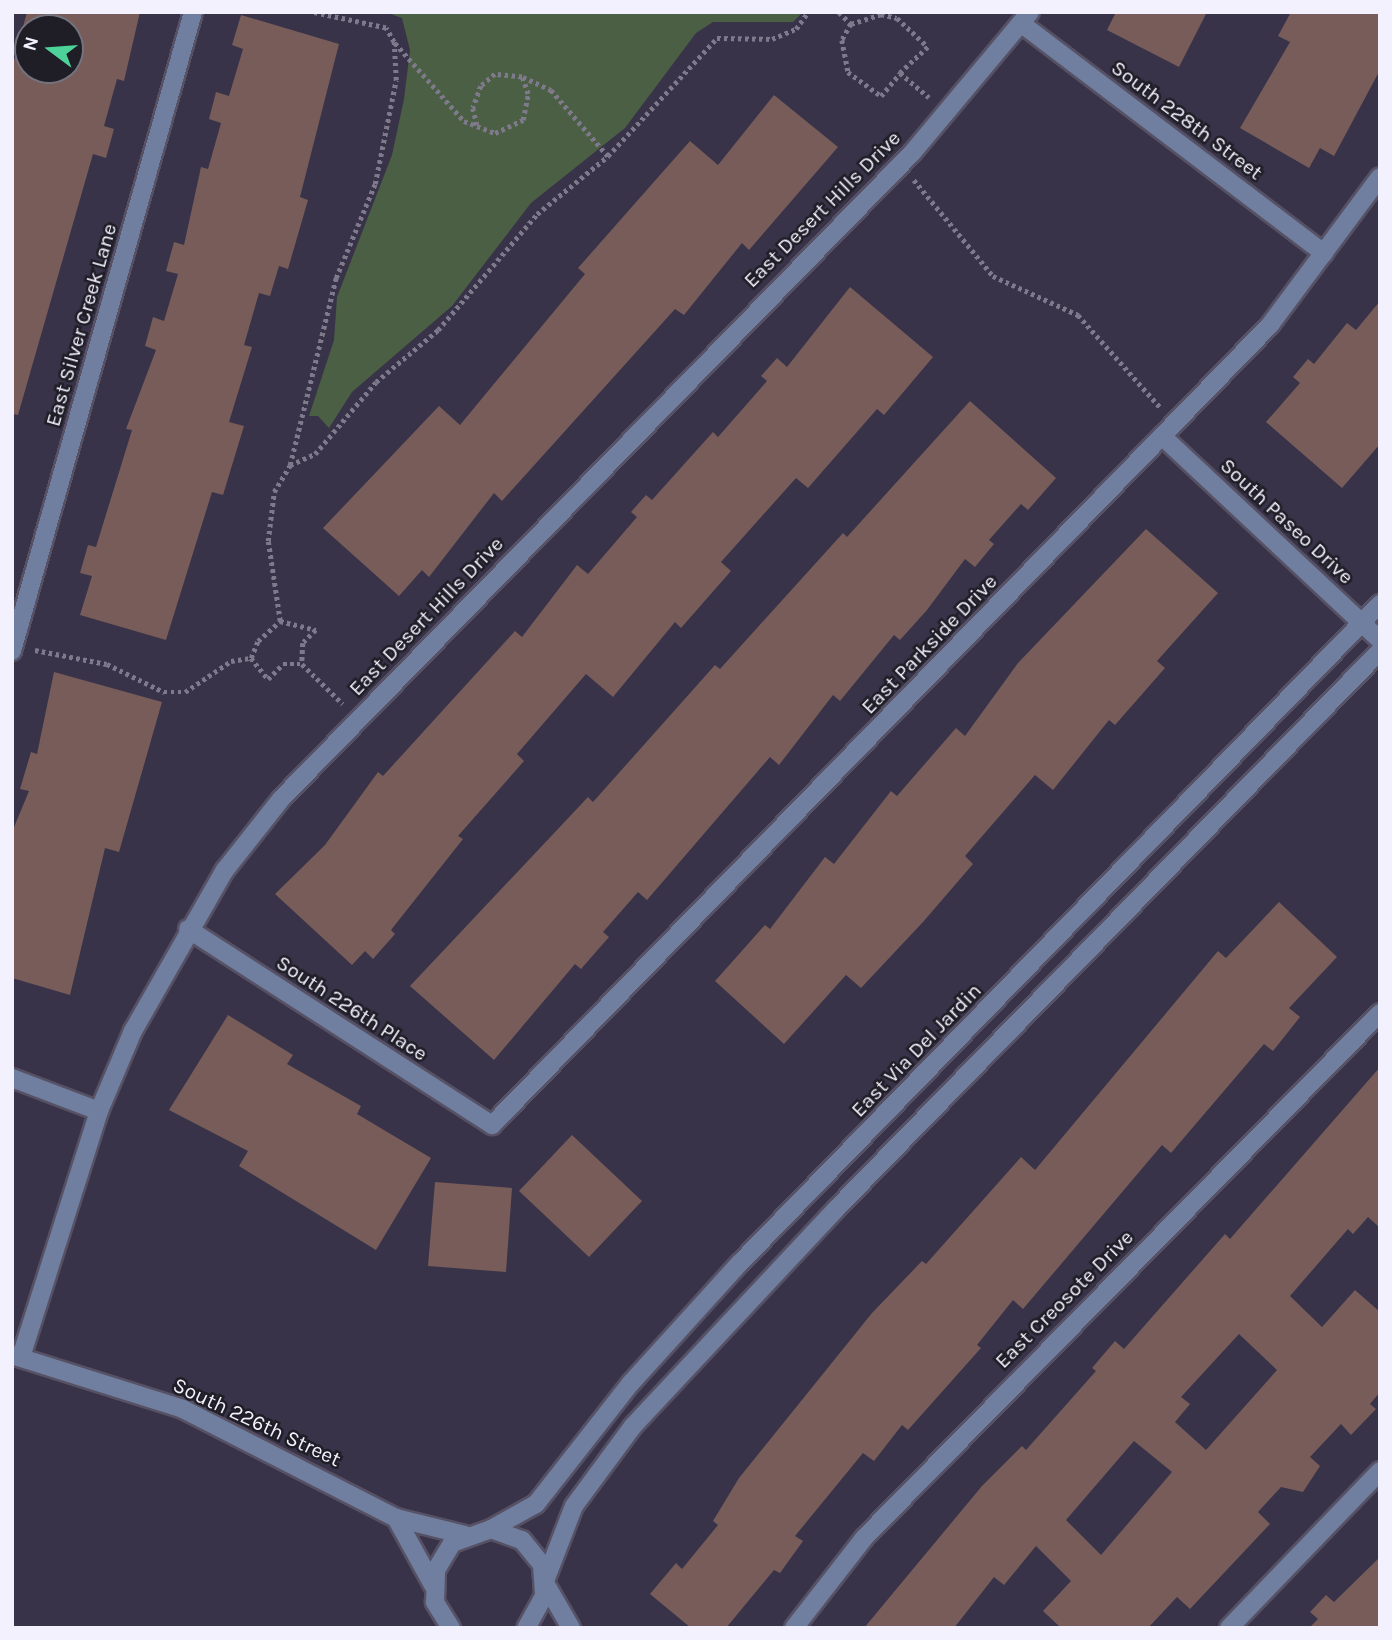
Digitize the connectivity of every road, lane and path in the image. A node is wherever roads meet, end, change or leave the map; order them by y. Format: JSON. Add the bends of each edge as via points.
{"nodes":[{"id":1,"x":193,"y":12,"type":"edge"},
{"id":2,"x":312,"y":12,"type":"edge"},
{"id":3,"x":808,"y":12,"type":"edge"},
{"id":4,"x":839,"y":12,"type":"edge"},
{"id":5,"x":1026,"y":18,"type":"edge"},
{"id":6,"x":851,"y":24,"type":"junction"},
{"id":7,"x":394,"y":42,"type":"junction"},
{"id":8,"x":900,"y":73,"type":"junction"},
{"id":9,"x":522,"y":77,"type":"junction"},
{"id":10,"x":947,"y":112,"type":"junction"},
{"id":11,"x":477,"y":126,"type":"junction"},
{"id":12,"x":608,"y":156,"type":"junction"},
{"id":13,"x":900,"y":165,"type":"junction"},
{"id":14,"x":1380,"y":177,"type":"edge"},
{"id":15,"x":1324,"y":253,"type":"junction"},
{"id":16,"x":1167,"y":430,"type":"junction"},
{"id":17,"x":290,"y":465,"type":"junction"},
{"id":18,"x":1380,"y":604,"type":"edge"},
{"id":19,"x":280,"y":621,"type":"junction"},
{"id":20,"x":1363,"y":622,"type":"junction"},
{"id":21,"x":1380,"y":640,"type":"edge"},
{"id":22,"x":13,"y":648,"type":"edge"},
{"id":23,"x":1380,"y":651,"type":"edge"},
{"id":24,"x":251,"y":658,"type":"junction"},
{"id":25,"x":302,"y":664,"type":"junction"},
{"id":26,"x":358,"y":719,"type":"junction"},
{"id":27,"x":188,"y":929,"type":"junction"},
{"id":28,"x":1380,"y":1013,"type":"edge"},
{"id":29,"x":12,"y":1078,"type":"edge"},
{"id":30,"x":99,"y":1111,"type":"junction"},
{"id":31,"x":492,"y":1125,"type":"joint"},
{"id":32,"x":17,"y":1356,"type":"edge"},
{"id":33,"x":1380,"y":1471,"type":"edge"},
{"id":34,"x":396,"y":1518,"type":"junction"},
{"id":35,"x":491,"y":1529,"type":"junction"},
{"id":36,"x":465,"y":1535,"type":"junction"},
{"id":37,"x":545,"y":1582,"type":"junction"},
{"id":38,"x":434,"y":1593,"type":"junction"},
{"id":39,"x":430,"y":1628,"type":"edge"},
{"id":40,"x":452,"y":1628,"type":"edge"},
{"id":41,"x":526,"y":1628,"type":"edge"},
{"id":42,"x":571,"y":1628,"type":"edge"},
{"id":43,"x":794,"y":1628,"type":"edge"},
{"id":44,"x":1229,"y":1628,"type":"edge"}],
"edges":[{"from":1,"to":22,"type":"street","name":"East Silver Creek Lane"},
{"from":2,"to":7,"type":"path","via":[[386,28]]},
{"from":3,"to":12,"type":"path","via":[[796,29],[772,39],[717,38]]},
{"from":4,"to":6,"type":"path"},
{"from":5,"to":10,"type":"street","name":"East Desert Hills Drive"},
{"from":5,"to":15,"type":"street","name":"South 228th Street"},
{"from":6,"to":8,"type":"path","via":[[842,40],[848,72],[881,96]]},
{"from":6,"to":8,"type":"path","via":[[881,14],[897,18],[928,47]]},
{"from":7,"to":11,"type":"path","via":[[464,121]]},
{"from":7,"to":17,"type":"path","via":[[396,80],[375,184],[336,278]]},
{"from":8,"to":10,"type":"path"},
{"from":9,"to":11,"type":"path","via":[[495,74],[481,86],[473,108]]},
{"from":9,"to":11,"type":"path","via":[[528,94],[523,120],[495,133]]},
{"from":9,"to":12,"type":"path","via":[[551,90]]},
{"from":10,"to":13,"type":"street","name":"East Desert Hills Drive"},
{"from":12,"to":17,"type":"path","via":[[537,214],[438,330],[376,382],[315,454]]},
{"from":13,"to":16,"type":"path","via":[[993,276],[1078,315]]},
{"from":13,"to":26,"type":"street","name":"East Desert Hills Drive"},
{"from":14,"to":15,"type":"street","name":"East Parkside Drive"},
{"from":15,"to":16,"type":"street","name":"East Parkside Drive","via":[[1270,325]]},
{"from":16,"to":20,"type":"street","name":"South Paseo Drive"},
{"from":16,"to":31,"type":"street","name":"East Parkside Drive"},
{"from":17,"to":19,"type":"path","via":[[274,492],[268,541]]},
{"from":18,"to":20,"type":"street","name":"East Via Del Jardin"},
{"from":19,"to":24,"type":"path","via":[[258,641]]},
{"from":19,"to":25,"type":"path","via":[[316,630],[303,643]]},
{"from":20,"to":21,"type":"street","name":"South Paseo Drive"},
{"from":20,"to":35,"type":"street","name":"East Via Del Jardin","via":[[740,1263],[631,1382],[536,1504]]},
{"from":22,"to":24,"type":"path","via":[[107,664],[164,692],[185,692],[230,661]]},
{"from":23,"to":37,"type":"street","via":[[836,1209],[633,1426],[574,1506]]},
{"from":24,"to":25,"type":"path","via":[[268,679],[283,664]]},
{"from":25,"to":26,"type":"path"},
{"from":26,"to":27,"type":"street","name":"East Desert Hills Drive","via":[[281,799],[225,870]]},
{"from":27,"to":30,"type":"street","name":"East Desert Hills Drive"},
{"from":27,"to":31,"type":"street","name":"South 226th Place"},
{"from":28,"to":43,"type":"street","name":"East Creosote Drive","via":[[864,1538]]},
{"from":29,"to":30,"type":"street"},
{"from":30,"to":32,"type":"street","name":"East Desert Hills Drive"},
{"from":32,"to":34,"type":"street","name":"South 226th Street","via":[[183,1409]]},
{"from":33,"to":44,"type":"street"},
{"from":34,"to":36,"type":"street","name":"South 226th Street"},
{"from":34,"to":38,"type":"street"},
{"from":35,"to":36,"type":"street","name":"East Via Del Jardin"},
{"from":35,"to":37,"type":"street","via":[[522,1540],[542,1565]]},
{"from":36,"to":38,"type":"street","via":[[442,1555]]},
{"from":37,"to":41,"type":"street","via":[[540,1608]]},
{"from":37,"to":42,"type":"street"},
{"from":38,"to":39,"type":"street"},
{"from":38,"to":40,"type":"street"}]}
